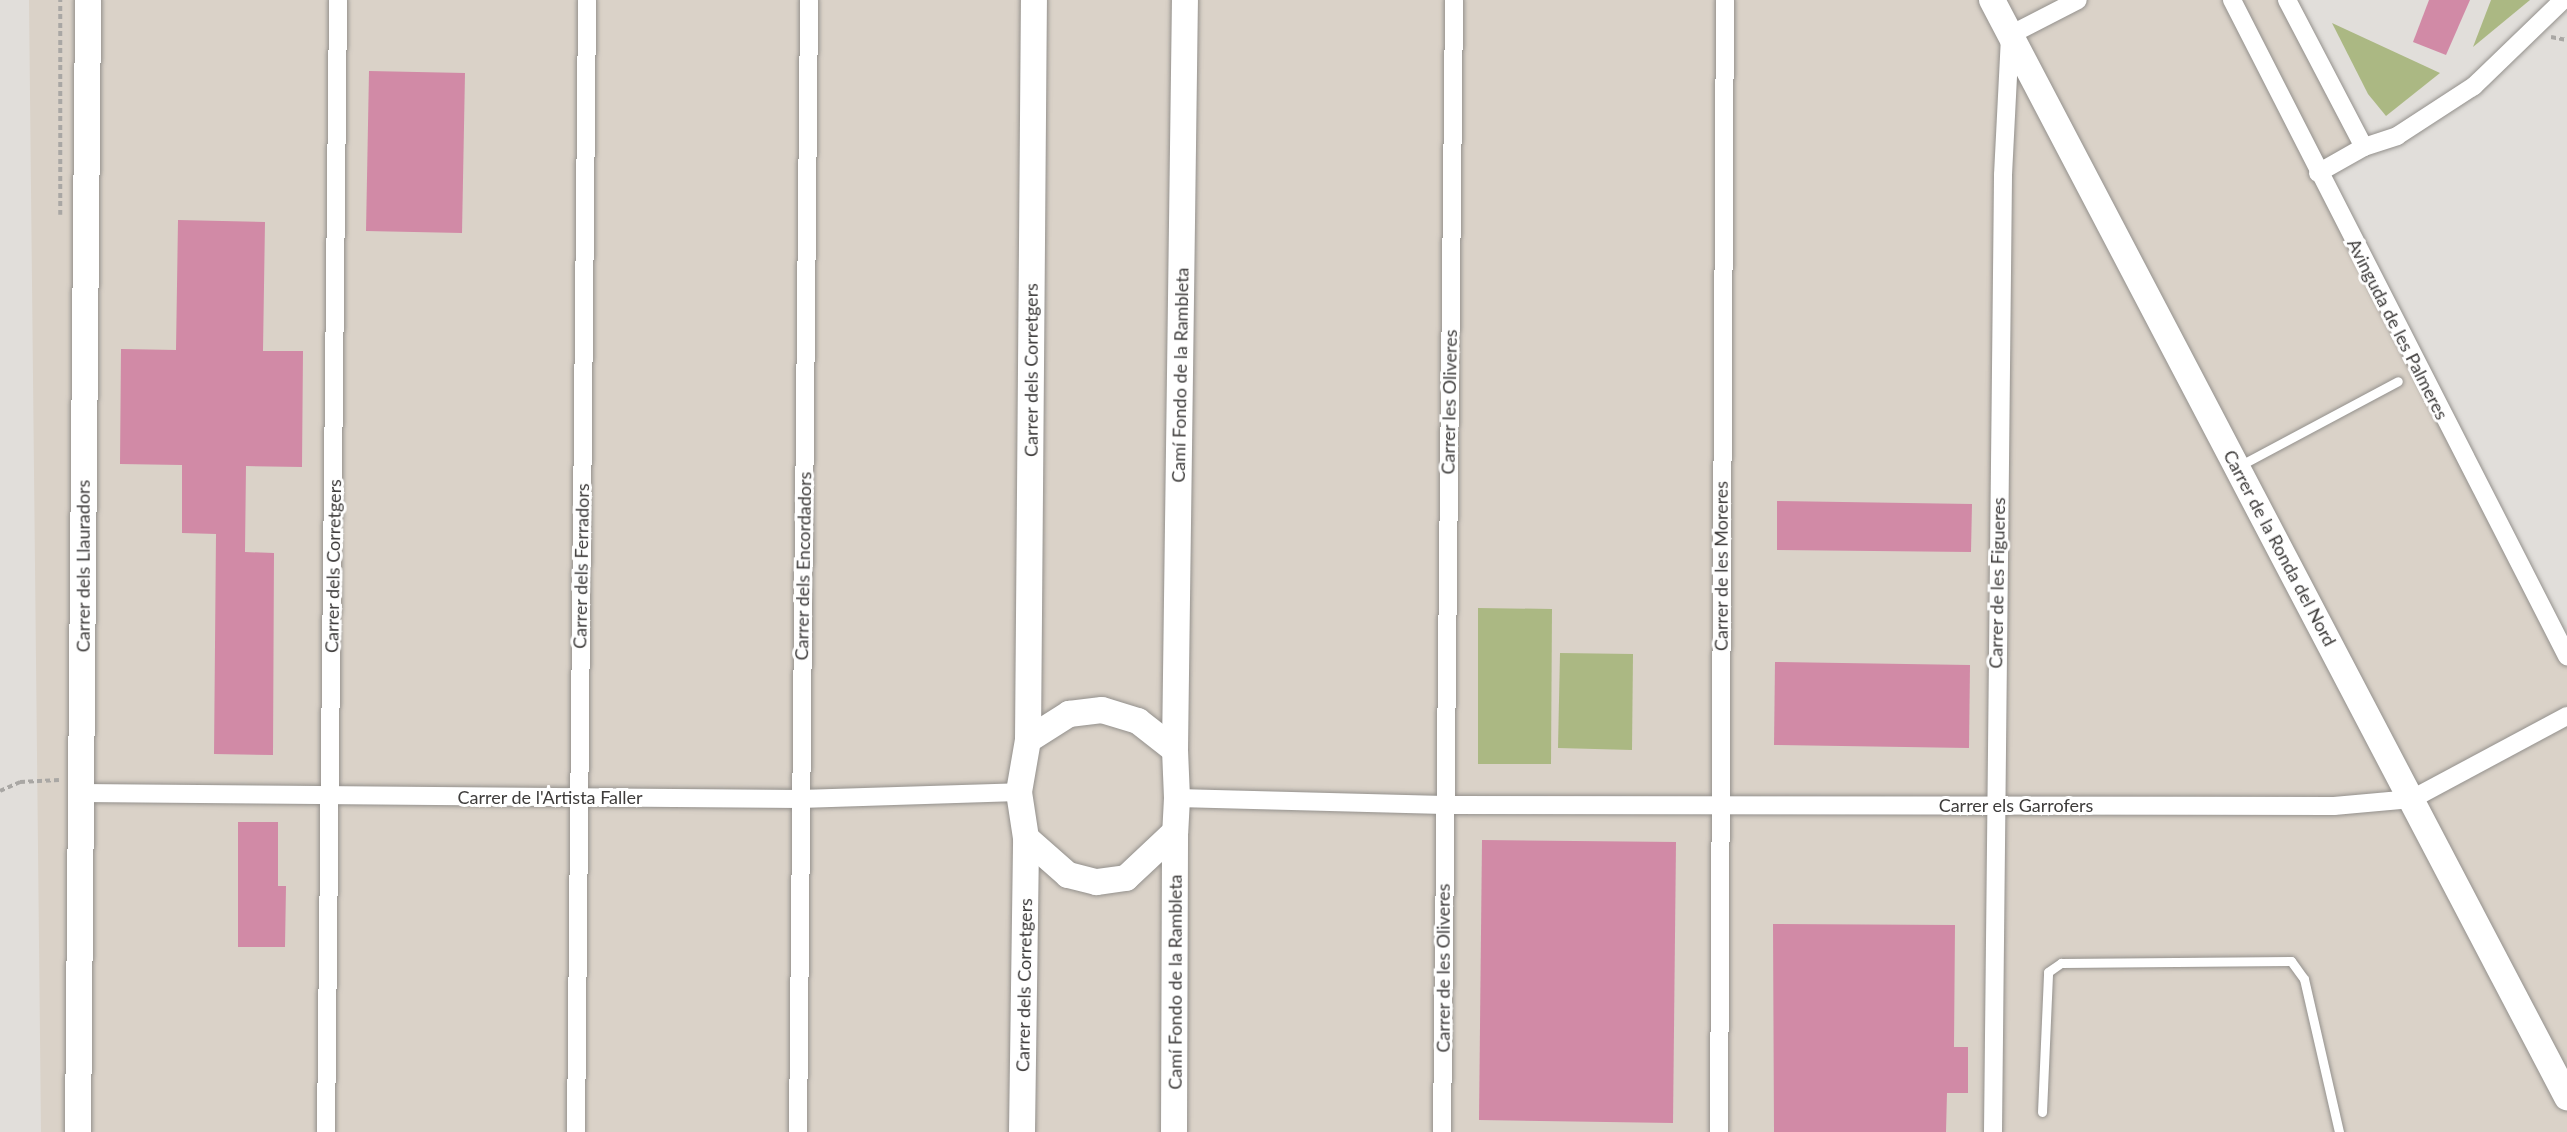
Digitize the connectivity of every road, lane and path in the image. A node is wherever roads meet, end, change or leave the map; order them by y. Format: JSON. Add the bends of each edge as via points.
{"nodes":[{"id":1,"x":88,"y":0,"type":"edge"},
{"id":2,"x":338,"y":0,"type":"edge"},
{"id":3,"x":587,"y":0,"type":"edge"},
{"id":4,"x":809,"y":0,"type":"edge"},
{"id":5,"x":1034,"y":0,"type":"edge"},
{"id":6,"x":1185,"y":0,"type":"edge"},
{"id":7,"x":1454,"y":0,"type":"edge"},
{"id":8,"x":1725,"y":0,"type":"edge"},
{"id":9,"x":1992,"y":0,"type":"edge"},
{"id":10,"x":2078,"y":0,"type":"edge"},
{"id":11,"x":2232,"y":0,"type":"edge"},
{"id":12,"x":2287,"y":0,"type":"edge"},
{"id":13,"x":2563,"y":0,"type":"edge"},
{"id":14,"x":2010,"y":35,"type":"junction"},
{"id":15,"x":2364,"y":148,"type":"junction"},
{"id":16,"x":2318,"y":173,"type":"junction"},
{"id":17,"x":2398,"y":381,"type":"dead end"},
{"id":18,"x":2237,"y":467,"type":"junction"},
{"id":19,"x":2567,"y":656,"type":"edge"},
{"id":20,"x":2567,"y":716,"type":"edge"},
{"id":21,"x":1028,"y":740,"type":"junction"},
{"id":22,"x":1175,"y":750,"type":"junction"},
{"id":23,"x":0,"y":791,"type":"edge"},
{"id":24,"x":1019,"y":792,"type":"junction"},
{"id":25,"x":81,"y":793,"type":"junction"},
{"id":26,"x":331,"y":795,"type":"junction"},
{"id":27,"x":579,"y":797,"type":"junction"},
{"id":28,"x":1177,"y":798,"type":"junction"},
{"id":29,"x":800,"y":799,"type":"junction"},
{"id":30,"x":2413,"y":799,"type":"junction"},
{"id":31,"x":1444,"y":804,"type":"junction"},
{"id":32,"x":1719,"y":804,"type":"junction"},
{"id":33,"x":1994,"y":805,"type":"junction"},
{"id":34,"x":1175,"y":832,"type":"junction"},
{"id":35,"x":1026,"y":838,"type":"junction"},
{"id":36,"x":2567,"y":1097,"type":"edge"},
{"id":37,"x":2042,"y":1112,"type":"dead end"},
{"id":38,"x":78,"y":1132,"type":"edge"},
{"id":39,"x":326,"y":1132,"type":"edge"},
{"id":40,"x":576,"y":1132,"type":"edge"},
{"id":41,"x":798,"y":1132,"type":"edge"},
{"id":42,"x":1022,"y":1132,"type":"edge"},
{"id":43,"x":1174,"y":1132,"type":"edge"},
{"id":44,"x":1442,"y":1132,"type":"edge"},
{"id":45,"x":1718,"y":1132,"type":"edge"},
{"id":46,"x":1993,"y":1132,"type":"edge"},
{"id":47,"x":2339,"y":1132,"type":"edge"}],
"edges":[{"from":1,"to":25,"type":"street","name":"Carrer dels Llauradors"},
{"from":2,"to":26,"type":"street","name":"Carrer dels Corretgers"},
{"from":3,"to":27,"type":"street","name":"Carrer dels Ferradors"},
{"from":4,"to":29,"type":"street","name":"Carrer dels Encordadors"},
{"from":5,"to":21,"type":"street","name":"Carrer dels Corretgers"},
{"from":6,"to":22,"type":"street","name":"Camí Fondo de la Rambleta"},
{"from":7,"to":31,"type":"street","name":"Carrer les Oliveres"},
{"from":8,"to":32,"type":"street","name":"Carrer de les Moreres"},
{"from":9,"to":14,"type":"street","name":"Carrer de la Ronda del Nord"},
{"from":10,"to":14,"type":"street"},
{"from":11,"to":16,"type":"street","name":"Avinguda de les Palmeres"},
{"from":12,"to":15,"type":"street"},
{"from":13,"to":15,"type":"street","via":[[2474,86],[2398,136]]},
{"from":14,"to":18,"type":"street","name":"Carrer de la Ronda del Nord"},
{"from":14,"to":33,"type":"street","name":"Carrer de les Figueres","via":[[2002,189]]},
{"from":15,"to":16,"type":"street"},
{"from":16,"to":19,"type":"street","name":"Avinguda de les Palmeres"},
{"from":17,"to":18,"type":"lane"},
{"from":18,"to":30,"type":"street","name":"Carrer de la Ronda del Nord"},
{"from":20,"to":30,"type":"street","name":"Carrer els Garrofers"},
{"from":21,"to":22,"type":"street","via":[[1069,714],[1102,710],[1138,721]]},
{"from":21,"to":24,"type":"street"},
{"from":22,"to":28,"type":"street"},
{"from":23,"to":25,"type":"path","via":[[20,782],[59,780]]},
{"from":24,"to":29,"type":"street","name":"Carrer de l'Artista Faller"},
{"from":24,"to":35,"type":"street"},
{"from":25,"to":26,"type":"street","name":"Carrer de l'Artista Faller"},
{"from":25,"to":38,"type":"street","name":"Carrer dels Llauradors"},
{"from":26,"to":27,"type":"street","name":"Carrer de l'Artista Faller"},
{"from":26,"to":39,"type":"street","name":"Carrer dels Corretgers"},
{"from":27,"to":29,"type":"street","name":"Carrer de l'Artista Faller"},
{"from":27,"to":40,"type":"street","name":"Carrer dels Ferradors"},
{"from":28,"to":31,"type":"street","name":"Carrer els Garrofers"},
{"from":28,"to":34,"type":"street"},
{"from":29,"to":41,"type":"street","name":"Carrer dels Encordadors"},
{"from":30,"to":33,"type":"street","name":"Carrer els Garrofers","via":[[2334,806]]},
{"from":30,"to":36,"type":"street","name":"Carrer de la Ronda del Nord"},
{"from":31,"to":32,"type":"street","name":"Carrer els Garrofers"},
{"from":31,"to":44,"type":"street","name":"Carrer de les Oliveres"},
{"from":32,"to":33,"type":"street","name":"Carrer els Garrofers"},
{"from":32,"to":45,"type":"street","name":"Carrer de les Moreres"},
{"from":33,"to":46,"type":"street","name":"Carrer de les Figueres"},
{"from":34,"to":35,"type":"street","via":[[1126,878],[1096,882],[1068,875]]},
{"from":34,"to":43,"type":"street","name":"Camí Fondo de la Rambleta"},
{"from":35,"to":42,"type":"street","name":"Carrer dels Corretgers"},
{"from":37,"to":47,"type":"lane","via":[[2048,971],[2061,963],[2291,961],[2304,979]]}]}
